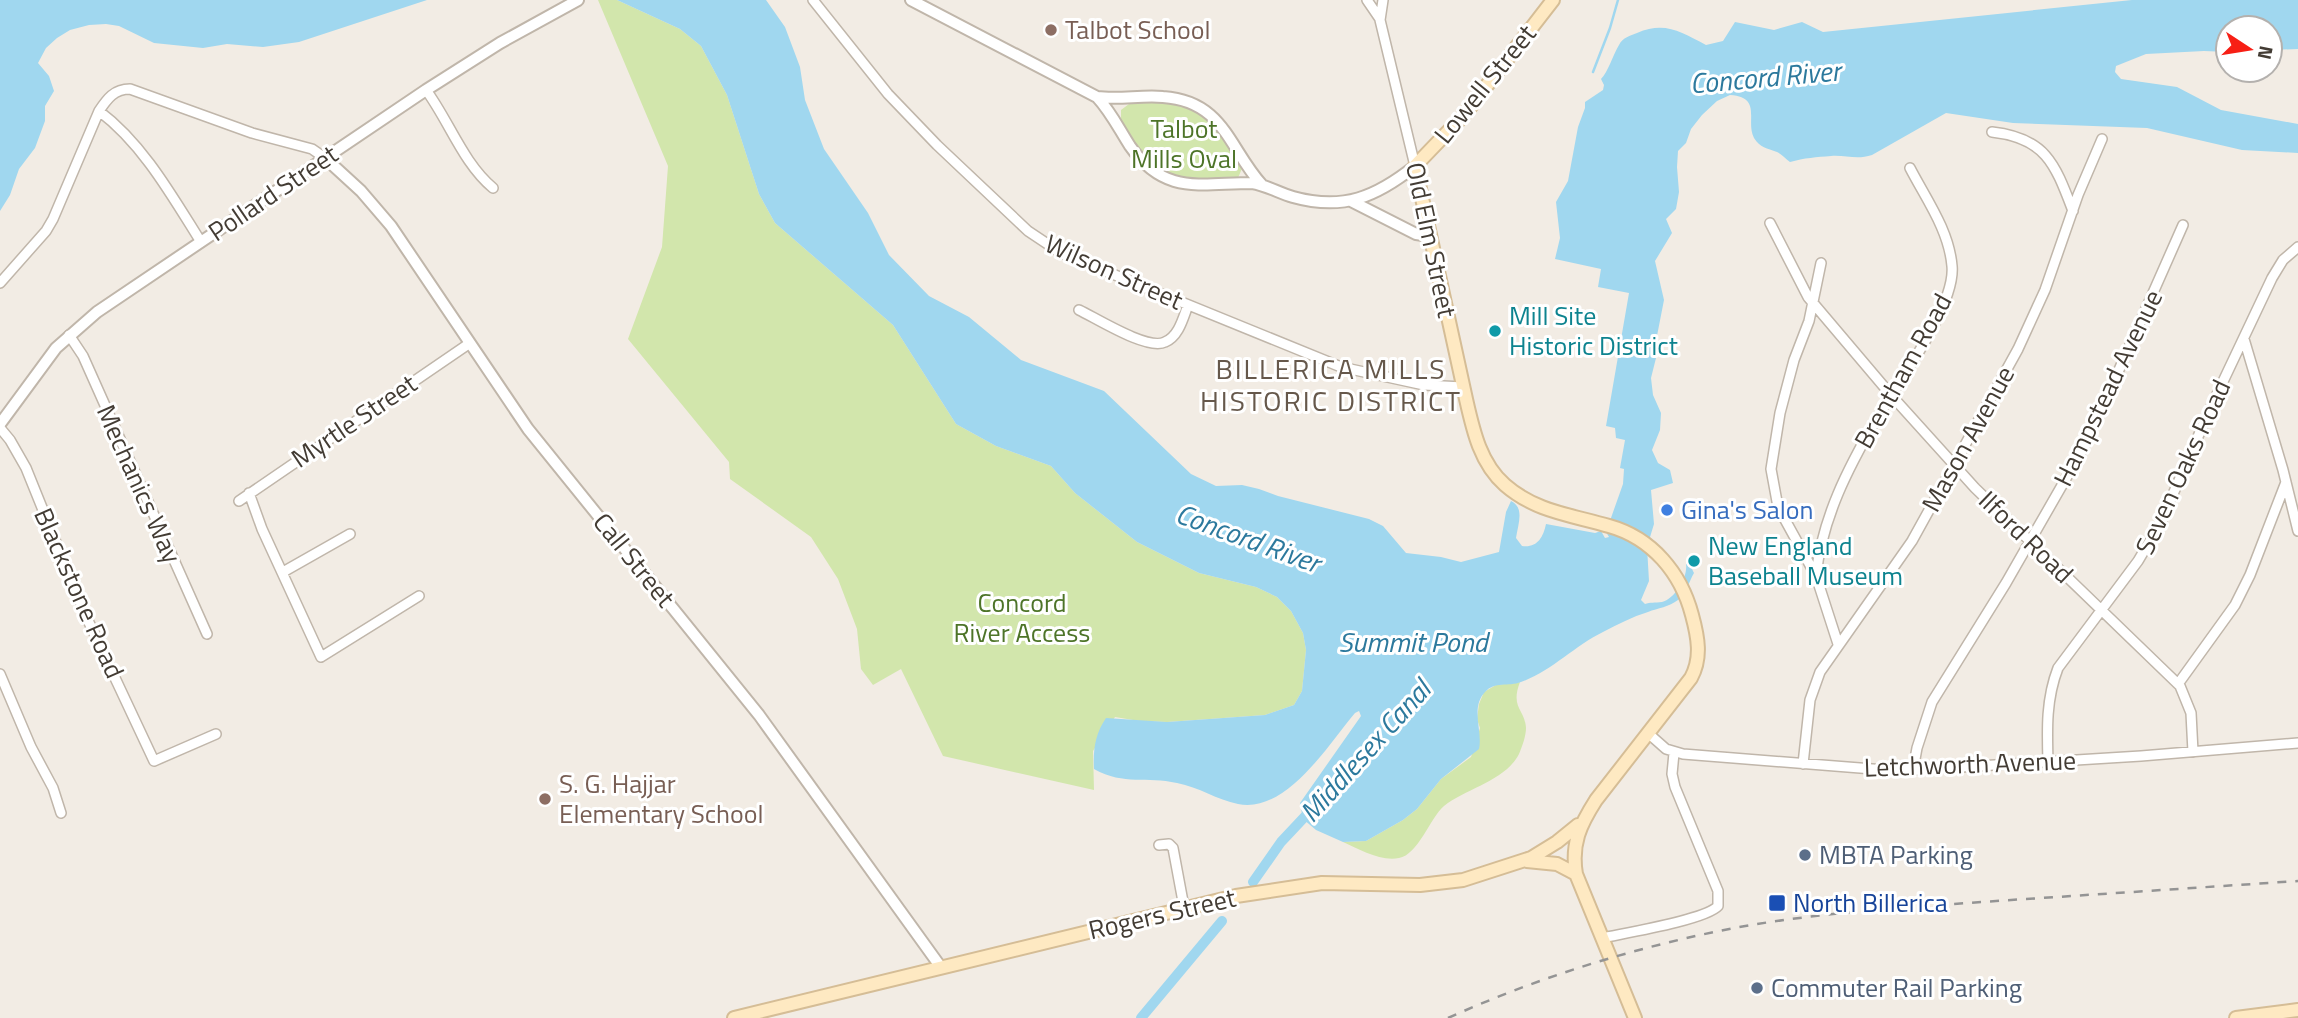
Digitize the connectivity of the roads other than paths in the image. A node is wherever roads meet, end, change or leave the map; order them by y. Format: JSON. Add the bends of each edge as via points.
{"nodes":[{"id":1,"x":578,"y":0,"type":"edge"},
{"id":2,"x":813,"y":0,"type":"edge"},
{"id":3,"x":911,"y":0,"type":"edge"},
{"id":4,"x":1367,"y":0,"type":"edge"},
{"id":5,"x":1382,"y":0,"type":"edge"},
{"id":6,"x":1553,"y":0,"type":"edge"},
{"id":7,"x":1380,"y":20,"type":"junction"},
{"id":8,"x":426,"y":90,"type":"junction"},
{"id":9,"x":1097,"y":97,"type":"junction"},
{"id":10,"x":99,"y":111,"type":"junction"},
{"id":11,"x":1992,"y":132,"type":"dead end"},
{"id":12,"x":2102,"y":139,"type":"dead end"},
{"id":13,"x":325,"y":158,"type":"junction"},
{"id":14,"x":1415,"y":166,"type":"junction"},
{"id":15,"x":1910,"y":168,"type":"dead end"},
{"id":16,"x":1262,"y":185,"type":"junction"},
{"id":17,"x":494,"y":188,"type":"dead end"},
{"id":18,"x":1351,"y":201,"type":"junction"},
{"id":19,"x":2073,"y":211,"type":"junction"},
{"id":20,"x":1770,"y":223,"type":"dead end"},
{"id":21,"x":2183,"y":225,"type":"dead end"},
{"id":22,"x":1430,"y":236,"type":"junction"},
{"id":23,"x":201,"y":242,"type":"junction"},
{"id":24,"x":2298,"y":247,"type":"edge"},
{"id":25,"x":1821,"y":263,"type":"dead end"},
{"id":26,"x":0,"y":283,"type":"edge"},
{"id":27,"x":1812,"y":303,"type":"junction"},
{"id":28,"x":1188,"y":305,"type":"junction"},
{"id":29,"x":1079,"y":310,"type":"dead end"},
{"id":30,"x":69,"y":335,"type":"junction"},
{"id":31,"x":2244,"y":339,"type":"junction"},
{"id":32,"x":470,"y":343,"type":"junction"},
{"id":33,"x":1463,"y":387,"type":"junction"},
{"id":34,"x":1891,"y":395,"type":"junction"},
{"id":35,"x":0,"y":426,"type":"edge"},
{"id":36,"x":1953,"y":464,"type":"junction"},
{"id":37,"x":2286,"y":482,"type":"junction"},
{"id":38,"x":249,"y":493,"type":"junction"},
{"id":39,"x":239,"y":501,"type":"dead end"},
{"id":40,"x":2298,"y":531,"type":"edge"},
{"id":41,"x":350,"y":534,"type":"dead end"},
{"id":42,"x":2030,"y":541,"type":"junction"},
{"id":43,"x":283,"y":572,"type":"junction"},
{"id":44,"x":1816,"y":576,"type":"junction"},
{"id":45,"x":419,"y":596,"type":"dead end"},
{"id":46,"x":2101,"y":609,"type":"junction"},
{"id":47,"x":207,"y":634,"type":"dead end"},
{"id":48,"x":1838,"y":644,"type":"junction"},
{"id":49,"x":0,"y":674,"type":"edge"},
{"id":50,"x":2178,"y":684,"type":"junction"},
{"id":51,"x":216,"y":734,"type":"dead end"},
{"id":52,"x":1649,"y":734,"type":"junction"},
{"id":53,"x":2298,"y":743,"type":"edge"},
{"id":54,"x":1674,"y":752,"type":"junction"},
{"id":55,"x":2193,"y":752,"type":"junction"},
{"id":56,"x":2048,"y":762,"type":"junction"},
{"id":57,"x":1803,"y":764,"type":"junction"},
{"id":58,"x":1913,"y":770,"type":"junction"},
{"id":59,"x":61,"y":813,"type":"dead end"},
{"id":60,"x":1583,"y":820,"type":"junction"},
{"id":61,"x":1159,"y":845,"type":"dead end"},
{"id":62,"x":1523,"y":861,"type":"junction"},
{"id":63,"x":1576,"y":874,"type":"junction"},
{"id":64,"x":1184,"y":907,"type":"junction"},
{"id":65,"x":1602,"y":938,"type":"junction"},
{"id":66,"x":940,"y":966,"type":"junction"},
{"id":67,"x":2298,"y":1010,"type":"edge"},
{"id":68,"x":734,"y":1018,"type":"edge"},
{"id":69,"x":1635,"y":1018,"type":"edge"},
{"id":70,"x":2236,"y":1018,"type":"edge"}],
"edges":[{"from":1,"to":8,"type":"street","name":"Pollard Street"},
{"from":2,"to":28,"type":"street","name":"Wilson Street","via":[[888,94],[1028,231],[1061,253]]},
{"from":3,"to":9,"type":"street"},
{"from":4,"to":7,"type":"street"},
{"from":5,"to":7,"type":"street","name":"Old Elm Street"},
{"from":6,"to":14,"type":"main road","name":"Lowell Street","via":[[1464,115]]},
{"from":7,"to":14,"type":"street","name":"Old Elm Street"},
{"from":8,"to":13,"type":"street","name":"Pollard Street"},
{"from":8,"to":17,"type":"street","via":[[480,175]]},
{"from":9,"to":16,"type":"street","via":[[1163,97],[1197,108],[1226,130]]},
{"from":9,"to":16,"type":"street","via":[[1140,158],[1160,175],[1187,185]]},
{"from":10,"to":13,"type":"street","via":[[112,94],[130,89],[252,133],[303,146]]},
{"from":10,"to":23,"type":"street","via":[[125,134]]},
{"from":10,"to":26,"type":"street","via":[[53,219]]},
{"from":11,"to":19,"type":"street","via":[[2018,136],[2041,150]]},
{"from":12,"to":19,"type":"street","name":"Mason Avenue"},
{"from":13,"to":23,"type":"street","name":"Pollard Street"},
{"from":13,"to":32,"type":"street","name":"Call Street","via":[[380,212]]},
{"from":14,"to":18,"type":"street","via":[[1377,192]]},
{"from":14,"to":22,"type":"main road","name":"Old Elm Street"},
{"from":15,"to":34,"type":"street","name":"Brentham Road","via":[[1943,232],[1952,273],[1937,317]]},
{"from":16,"to":18,"type":"street","via":[[1306,200]]},
{"from":18,"to":22,"type":"street","via":[[1413,233]]},
{"from":19,"to":36,"type":"street","name":"Mason Avenue","via":[[2030,325]]},
{"from":20,"to":27,"type":"street","name":"Ilford Road"},
{"from":21,"to":42,"type":"street","name":"Hampstead Avenue","via":[[2088,440]]},
{"from":22,"to":33,"type":"main road","name":"Old Elm Street"},
{"from":23,"to":30,"type":"street","name":"Pollard Street"},
{"from":24,"to":31,"type":"street","name":"Seven Oaks Road","via":[[2283,260]]},
{"from":25,"to":27,"type":"street"},
{"from":27,"to":34,"type":"street","name":"Ilford Road"},
{"from":27,"to":44,"type":"street","via":[[1780,413],[1772,482],[1781,514]]},
{"from":28,"to":29,"type":"street","via":[[1173,336],[1157,344]]},
{"from":28,"to":33,"type":"street","name":"Wilson Street","via":[[1349,369],[1424,385]]},
{"from":30,"to":35,"type":"street","name":"Pollard Street","via":[[44,362]]},
{"from":30,"to":47,"type":"street","name":"Mechanics Way","via":[[83,356]]},
{"from":31,"to":37,"type":"street"},
{"from":31,"to":46,"type":"street","name":"Seven Oaks Road","via":[[2161,524]]},
{"from":32,"to":38,"type":"street","name":"Myrtle Street"},
{"from":32,"to":66,"type":"street","name":"Call Street","via":[[528,429],[759,715]]},
{"from":33,"to":52,"type":"main road","name":"Old Elm Street","via":[[1479,446],[1501,482],[1541,508],[1630,533],[1663,559],[1682,588],[1697,635],[1696,666]]},
{"from":34,"to":36,"type":"street","name":"Ilford Road"},
{"from":34,"to":44,"type":"street","name":"Brentham Road","via":[[1833,505]]},
{"from":35,"to":51,"type":"street","name":"Blackstone Road","via":[[26,468],[85,614],[154,761]]},
{"from":36,"to":42,"type":"street","name":"Ilford Road"},
{"from":36,"to":48,"type":"street","name":"Mason Avenue","via":[[1906,551]]},
{"from":37,"to":40,"type":"street"},
{"from":37,"to":50,"type":"street","via":[[2235,605]]},
{"from":38,"to":39,"type":"street","name":"Myrtle Street"},
{"from":38,"to":43,"type":"street"},
{"from":41,"to":43,"type":"street"},
{"from":42,"to":46,"type":"street","name":"Ilford Road"},
{"from":42,"to":58,"type":"street","name":"Hampstead Avenue","via":[[1932,702]]},
{"from":43,"to":45,"type":"street","via":[[321,657]]},
{"from":44,"to":48,"type":"street"},
{"from":46,"to":50,"type":"street","name":"Ilford Road"},
{"from":46,"to":56,"type":"street","name":"Seven Oaks Road","via":[[2067,653],[2050,688]]},
{"from":48,"to":57,"type":"street","name":"Mason Avenue","via":[[1812,693]]},
{"from":49,"to":59,"type":"street"},
{"from":50,"to":55,"type":"street","name":"Ilford Road","via":[[2191,713]]},
{"from":52,"to":54,"type":"street"},
{"from":52,"to":60,"type":"main road","name":"Old Elm Street"},
{"from":53,"to":55,"type":"street","name":"Letchworth Avenue"},
{"from":54,"to":57,"type":"street","name":"Letchworth Avenue"},
{"from":54,"to":65,"type":"street","via":[[1675,786],[1718,891],[1718,906],[1696,917]]},
{"from":55,"to":56,"type":"street","name":"Letchworth Avenue"},
{"from":56,"to":58,"type":"street","name":"Letchworth Avenue"},
{"from":57,"to":58,"type":"street","name":"Letchworth Avenue"},
{"from":60,"to":62,"type":"main road","name":"Rogers Street"},
{"from":60,"to":63,"type":"main road","via":[[1574,847]]},
{"from":61,"to":64,"type":"street","via":[[1173,848]]},
{"from":62,"to":63,"type":"main road","via":[[1548,861]]},
{"from":62,"to":64,"type":"main road","name":"Rogers Street","via":[[1449,883],[1307,884]]},
{"from":63,"to":65,"type":"main road"},
{"from":64,"to":66,"type":"main road","name":"Rogers Street"},
{"from":65,"to":69,"type":"main road"},
{"from":66,"to":68,"type":"main road","name":"Rogers Street"},
{"from":67,"to":70,"type":"main road"}]}
